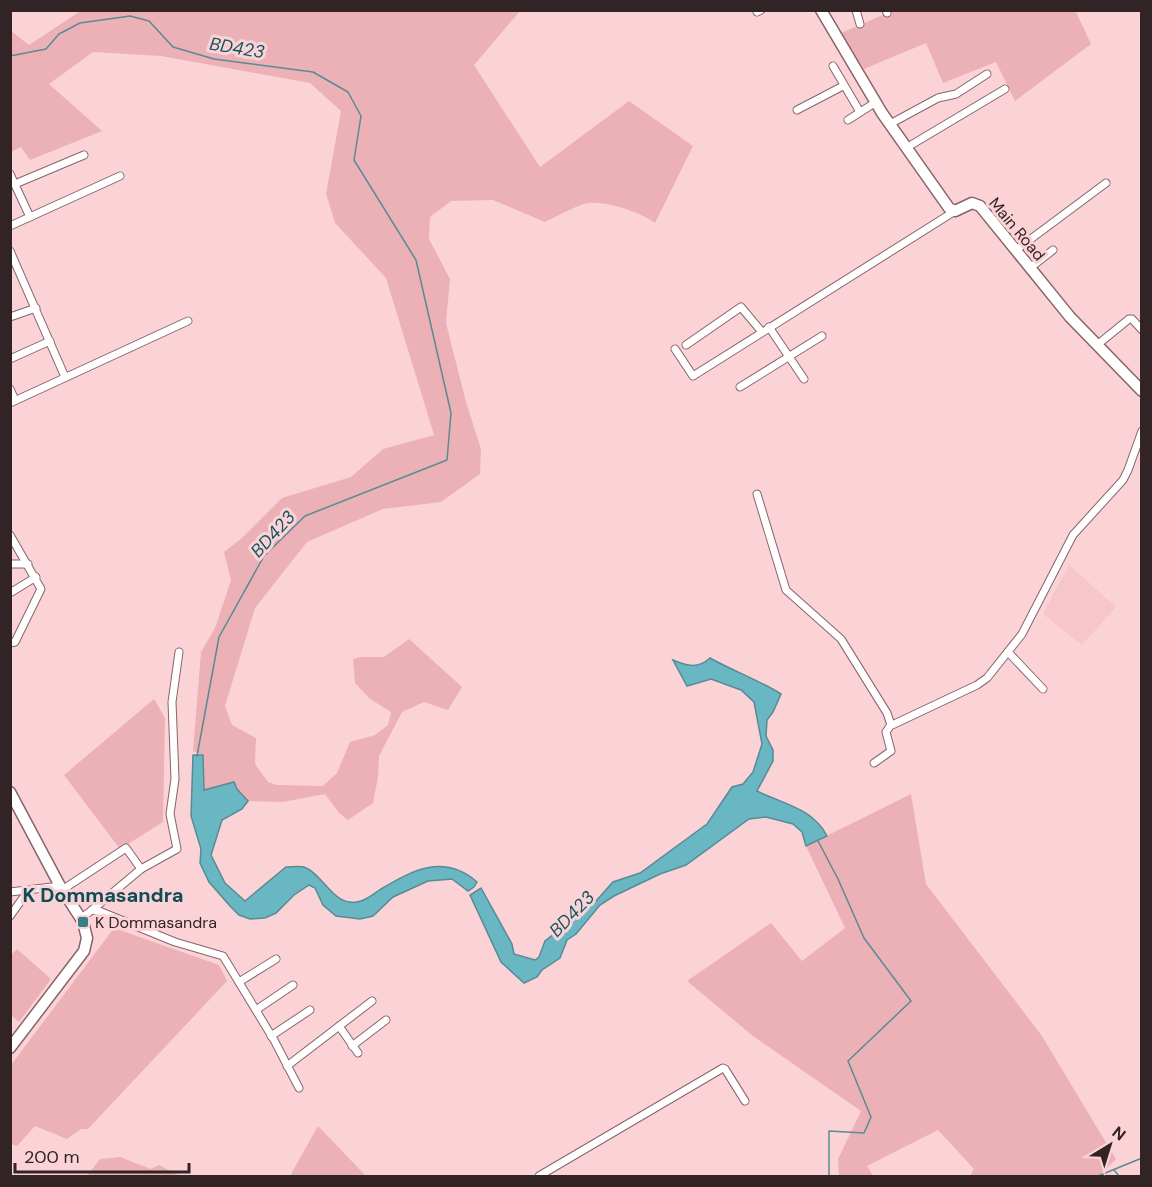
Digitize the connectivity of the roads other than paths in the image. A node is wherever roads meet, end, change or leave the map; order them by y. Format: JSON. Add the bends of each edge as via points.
{"nodes":[{"id":1,"x":820,"y":10,"type":"edge"},
{"id":2,"x":856,"y":10,"type":"edge"},
{"id":3,"x":860,"y":24,"type":"dead end"},
{"id":4,"x":833,"y":66,"type":"dead end"},
{"id":5,"x":987,"y":74,"type":"dead end"},
{"id":6,"x":843,"y":86,"type":"junction"},
{"id":7,"x":1005,"y":89,"type":"dead end"},
{"id":8,"x":876,"y":102,"type":"junction"},
{"id":9,"x":797,"y":110,"type":"dead end"},
{"id":10,"x":860,"y":112,"type":"junction"},
{"id":11,"x":848,"y":120,"type":"dead end"},
{"id":12,"x":890,"y":124,"type":"junction"},
{"id":13,"x":906,"y":148,"type":"junction"},
{"id":14,"x":84,"y":154,"type":"dead end"},
{"id":15,"x":10,"y":174,"type":"edge"},
{"id":16,"x":120,"y":177,"type":"dead end"},
{"id":17,"x":1106,"y":183,"type":"dead end"},
{"id":18,"x":15,"y":184,"type":"junction"},
{"id":19,"x":955,"y":211,"type":"junction"},
{"id":20,"x":30,"y":217,"type":"junction"},
{"id":21,"x":10,"y":226,"type":"edge"},
{"id":22,"x":1016,"y":250,"type":"junction"},
{"id":23,"x":1053,"y":250,"type":"dead end"},
{"id":24,"x":10,"y":251,"type":"edge"},
{"id":25,"x":1030,"y":268,"type":"junction"},
{"id":26,"x":36,"y":308,"type":"junction"},
{"id":27,"x":10,"y":318,"type":"edge"},
{"id":28,"x":188,"y":321,"type":"dead end"},
{"id":29,"x":769,"y":327,"type":"junction"},
{"id":30,"x":1142,"y":330,"type":"edge"},
{"id":31,"x":762,"y":332,"type":"junction"},
{"id":32,"x":822,"y":336,"type":"dead end"},
{"id":33,"x":50,"y":341,"type":"junction"},
{"id":34,"x":686,"y":345,"type":"dead end"},
{"id":35,"x":1097,"y":345,"type":"junction"},
{"id":36,"x":675,"y":349,"type":"dead end"},
{"id":37,"x":789,"y":357,"type":"junction"},
{"id":38,"x":10,"y":359,"type":"edge"},
{"id":39,"x":65,"y":377,"type":"junction"},
{"id":40,"x":804,"y":379,"type":"dead end"},
{"id":41,"x":740,"y":387,"type":"dead end"},
{"id":42,"x":10,"y":389,"type":"edge"},
{"id":43,"x":1142,"y":391,"type":"edge"},
{"id":44,"x":13,"y":402,"type":"edge"},
{"id":45,"x":1142,"y":431,"type":"edge"},
{"id":46,"x":757,"y":494,"type":"dead end"},
{"id":47,"x":10,"y":535,"type":"edge"},
{"id":48,"x":10,"y":564,"type":"edge"},
{"id":49,"x":28,"y":564,"type":"junction"},
{"id":50,"x":36,"y":577,"type":"junction"},
{"id":51,"x":10,"y":593,"type":"edge"},
{"id":52,"x":10,"y":643,"type":"edge"},
{"id":53,"x":179,"y":652,"type":"dead end"},
{"id":54,"x":1008,"y":652,"type":"junction"},
{"id":55,"x":1043,"y":689,"type":"dead end"},
{"id":56,"x":891,"y":725,"type":"junction"},
{"id":57,"x":874,"y":763,"type":"dead end"},
{"id":58,"x":10,"y":792,"type":"edge"},
{"id":59,"x":141,"y":869,"type":"junction"},
{"id":60,"x":61,"y":888,"type":"junction"},
{"id":61,"x":28,"y":891,"type":"junction"},
{"id":62,"x":10,"y":892,"type":"edge"},
{"id":63,"x":92,"y":910,"type":"junction"},
{"id":64,"x":10,"y":916,"type":"edge"},
{"id":65,"x":80,"y":919,"type":"junction"},
{"id":66,"x":276,"y":959,"type":"dead end"},
{"id":67,"x":239,"y":982,"type":"junction"},
{"id":68,"x":293,"y":985,"type":"dead end"},
{"id":69,"x":372,"y":1001,"type":"dead end"},
{"id":70,"x":310,"y":1010,"type":"dead end"},
{"id":71,"x":256,"y":1011,"type":"junction"},
{"id":72,"x":386,"y":1020,"type":"dead end"},
{"id":73,"x":339,"y":1026,"type":"junction"},
{"id":74,"x":272,"y":1036,"type":"junction"},
{"id":75,"x":352,"y":1046,"type":"junction"},
{"id":76,"x":10,"y":1048,"type":"edge"},
{"id":77,"x":358,"y":1053,"type":"dead end"},
{"id":78,"x":287,"y":1066,"type":"junction"},
{"id":79,"x":299,"y":1088,"type":"dead end"},
{"id":80,"x":745,"y":1101,"type":"dead end"},
{"id":81,"x":539,"y":1176,"type":"edge"}],
"edges":[{"from":1,"to":8,"type":"street"},
{"from":2,"to":3,"type":"street"},
{"from":4,"to":6,"type":"street"},
{"from":5,"to":12,"type":"street","via":[[956,94],[938,98]]},
{"from":6,"to":9,"type":"street"},
{"from":6,"to":10,"type":"street"},
{"from":7,"to":13,"type":"street"},
{"from":8,"to":10,"type":"street"},
{"from":8,"to":12,"type":"street"},
{"from":10,"to":11,"type":"street"},
{"from":12,"to":13,"type":"street"},
{"from":13,"to":19,"type":"street"},
{"from":14,"to":18,"type":"street"},
{"from":15,"to":18,"type":"street"},
{"from":16,"to":20,"type":"street"},
{"from":17,"to":22,"type":"street"},
{"from":18,"to":20,"type":"street"},
{"from":19,"to":22,"type":"street","name":"Main Road","via":[[976,204]]},
{"from":19,"to":29,"type":"street"},
{"from":20,"to":21,"type":"street"},
{"from":22,"to":25,"type":"street","name":"Main Road"},
{"from":23,"to":25,"type":"street"},
{"from":24,"to":26,"type":"street"},
{"from":25,"to":35,"type":"street","name":"Main Road"},
{"from":26,"to":27,"type":"street"},
{"from":26,"to":33,"type":"street"},
{"from":28,"to":39,"type":"street"},
{"from":29,"to":31,"type":"street"},
{"from":29,"to":37,"type":"street"},
{"from":30,"to":35,"type":"street","via":[[1129,319]]},
{"from":31,"to":34,"type":"street","via":[[741,307]]},
{"from":31,"to":36,"type":"street","via":[[693,376]]},
{"from":32,"to":37,"type":"street"},
{"from":33,"to":38,"type":"street"},
{"from":33,"to":39,"type":"street"},
{"from":35,"to":43,"type":"street","name":"Main Road"},
{"from":37,"to":40,"type":"street"},
{"from":37,"to":41,"type":"street"},
{"from":39,"to":44,"type":"street"},
{"from":42,"to":44,"type":"street"},
{"from":45,"to":54,"type":"street","via":[[1123,480],[1074,535],[1022,634]]},
{"from":46,"to":56,"type":"street","via":[[786,590],[841,639],[887,712]]},
{"from":47,"to":49,"type":"street"},
{"from":48,"to":49,"type":"street"},
{"from":49,"to":50,"type":"street"},
{"from":50,"to":51,"type":"street"},
{"from":50,"to":52,"type":"street","via":[[40,591],[15,642]]},
{"from":53,"to":59,"type":"street","via":[[172,702],[175,779],[170,814],[177,849]]},
{"from":54,"to":55,"type":"street"},
{"from":54,"to":56,"type":"street","via":[[977,685]]},
{"from":56,"to":57,"type":"street","via":[[886,732],[891,751]]},
{"from":58,"to":60,"type":"street"},
{"from":59,"to":60,"type":"street","via":[[126,848]]},
{"from":59,"to":63,"type":"street"},
{"from":60,"to":61,"type":"street"},
{"from":60,"to":65,"type":"street"},
{"from":61,"to":62,"type":"street"},
{"from":61,"to":64,"type":"street"},
{"from":63,"to":65,"type":"street"},
{"from":63,"to":67,"type":"street","via":[[223,956]]},
{"from":65,"to":76,"type":"street","via":[[87,938],[84,951]]},
{"from":66,"to":67,"type":"street"},
{"from":67,"to":71,"type":"street"},
{"from":68,"to":71,"type":"street"},
{"from":69,"to":73,"type":"street"},
{"from":70,"to":74,"type":"street"},
{"from":71,"to":74,"type":"street"},
{"from":72,"to":75,"type":"street"},
{"from":73,"to":75,"type":"street"},
{"from":73,"to":78,"type":"street"},
{"from":74,"to":78,"type":"street"},
{"from":75,"to":77,"type":"street"},
{"from":78,"to":79,"type":"street"},
{"from":80,"to":81,"type":"street","via":[[723,1068]]}]}
